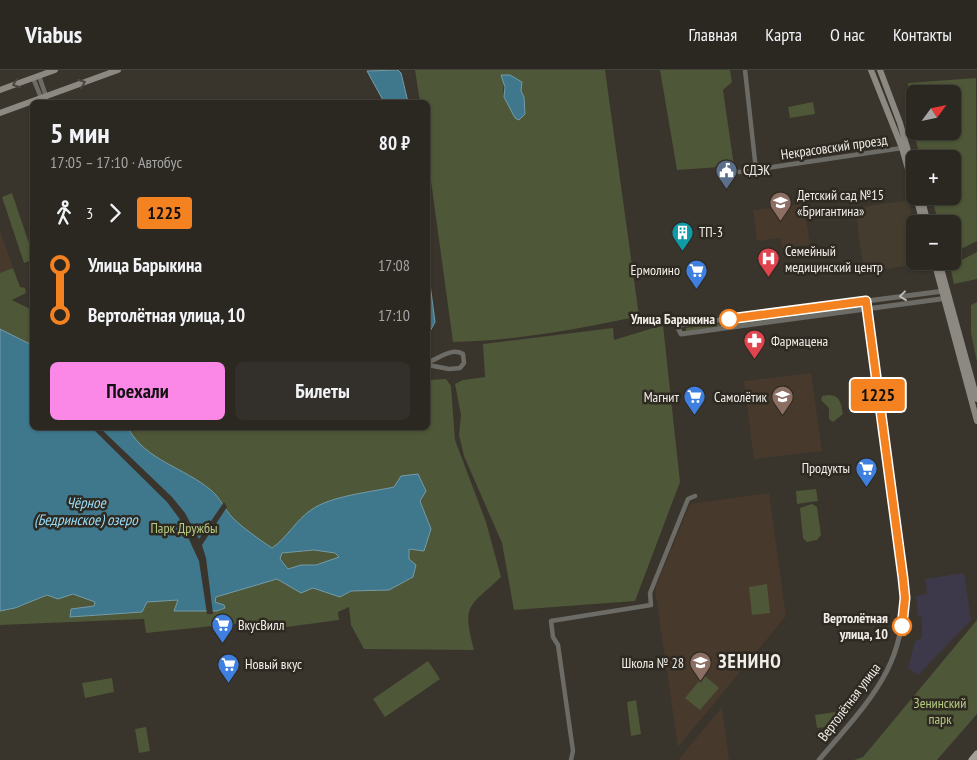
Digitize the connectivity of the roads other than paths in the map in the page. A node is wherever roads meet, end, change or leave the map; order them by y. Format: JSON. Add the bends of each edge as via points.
{"nodes":[{"id":1,"x":55,"y":70,"type":"edge"},
{"id":2,"x":118,"y":70,"type":"edge"},
{"id":3,"x":745,"y":70,"type":"edge"},
{"id":4,"x":871,"y":70,"type":"edge"},
{"id":5,"x":880,"y":70,"type":"edge"},
{"id":6,"x":36,"y":77,"type":"junction"},
{"id":7,"x":0,"y":90,"type":"edge"},
{"id":8,"x":44,"y":100,"type":"edge"},
{"id":9,"x":30,"y":104,"type":"edge"},
{"id":10,"x":0,"y":113,"type":"edge"},
{"id":11,"x":902,"y":148,"type":"junction"},
{"id":12,"x":908,"y":150,"type":"edge"},
{"id":13,"x":906,"y":162,"type":"edge"},
{"id":14,"x":756,"y":170,"type":"junction"},
{"id":15,"x":739,"y":172,"type":"dead end"},
{"id":16,"x":937,"y":270,"type":"edge"},
{"id":17,"x":940,"y":270,"type":"edge"},
{"id":18,"x":944,"y":291,"type":"junction"},
{"id":19,"x":946,"y":298,"type":"junction"},
{"id":20,"x":866,"y":301,"type":"junction"},
{"id":21,"x":866,"y":309,"type":"junction"},
{"id":22,"x":430,"y":362,"type":"edge"},
{"id":23,"x":430,"y":364,"type":"edge"},
{"id":24,"x":977,"y":399,"type":"edge"},
{"id":25,"x":977,"y":421,"type":"edge"},
{"id":26,"x":695,"y":496,"type":"dead end"},
{"id":27,"x":977,"y":754,"type":"edge"},
{"id":28,"x":571,"y":760,"type":"edge"},
{"id":29,"x":819,"y":760,"type":"edge"},
{"id":30,"x":972,"y":760,"type":"edge"}],
"edges":[{"from":1,"to":6,"type":"main road"},
{"from":8,"to":2,"type":"main road","one_way":true},
{"from":3,"to":14,"type":"street"},
{"from":4,"to":11,"type":"main road"},
{"from":5,"to":12,"type":"main road"},
{"from":6,"to":7,"type":"main road","one_way":true},
{"from":6,"to":8,"type":"street"},
{"from":9,"to":10,"type":"main road"},
{"from":11,"to":13,"type":"main road"},
{"from":11,"to":14,"type":"street","name":"Некрасовский проезд"},
{"from":14,"to":15,"type":"street","name":"Некрасовский проезд"},
{"from":16,"to":18,"type":"main road"},
{"from":17,"to":18,"type":"main road"},
{"from":18,"to":19,"type":"main road"},
{"from":18,"to":20,"type":"street","one_way":true},
{"from":19,"to":21,"type":"street"},
{"from":19,"to":24,"type":"main road"},
{"from":19,"to":25,"type":"main road"},
{"from":20,"to":21,"type":"street","name":"Вертолётная улица"},
{"from":20,"to":21,"type":"street","via":[[680,325],[678,328],[681,334]]},
{"from":21,"to":29,"type":"street","name":"Вертолётная улица","via":[[903,578],[902,627],[893,660],[882,680]]},
{"from":22,"to":23,"type":"street","via":[[444,354],[458,352],[463,354],[464,363],[460,368],[451,369]]},
{"from":26,"to":28,"type":"street","via":[[688,499],[672,534],[650,593],[651,605],[551,621],[552,637],[558,645],[573,751]]},
{"from":27,"to":30,"type":"main road"}]}
